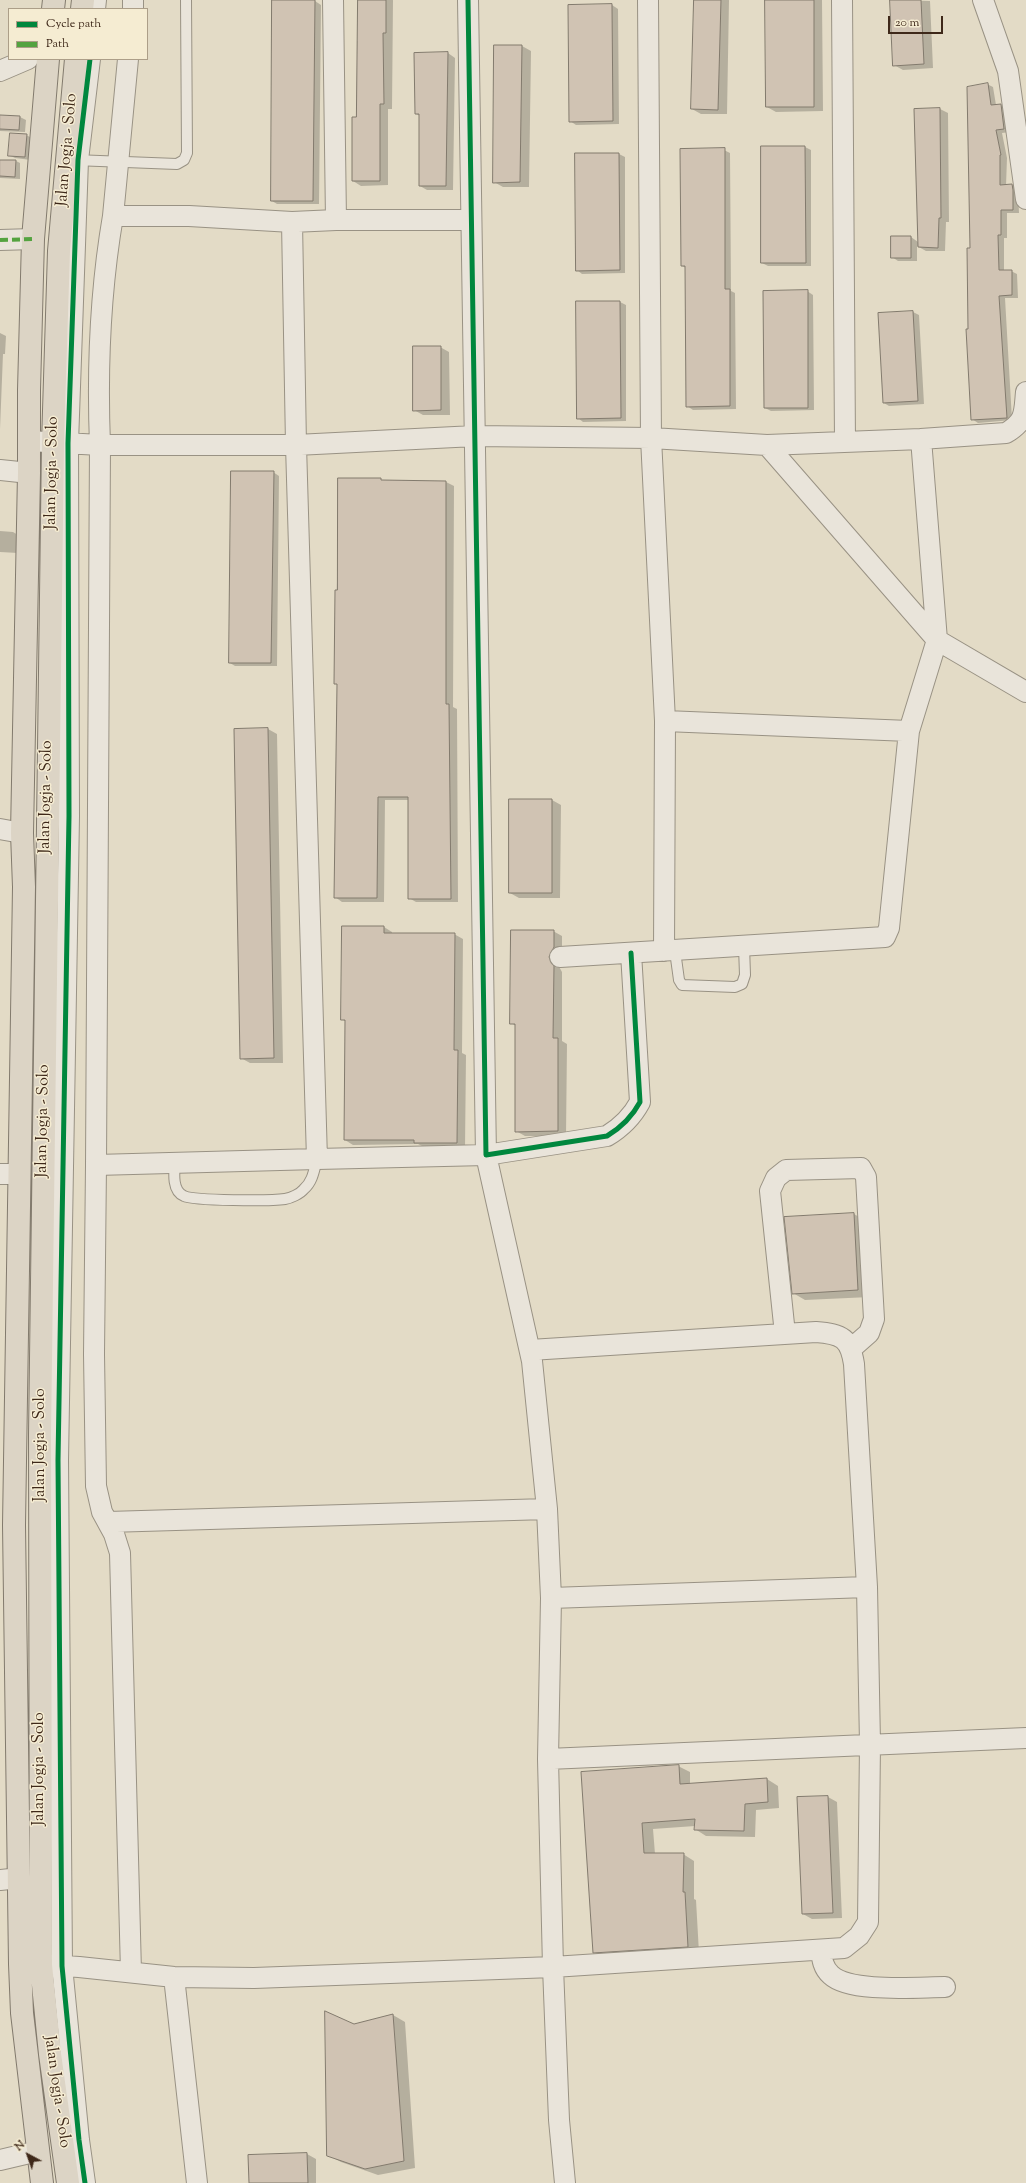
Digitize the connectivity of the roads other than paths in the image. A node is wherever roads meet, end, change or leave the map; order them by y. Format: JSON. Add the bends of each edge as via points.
{"nodes":[{"id":1,"x":186,"y":0,"type":"edge"},
{"id":2,"x":332,"y":0,"type":"edge"},
{"id":3,"x":468,"y":0,"type":"edge"},
{"id":4,"x":648,"y":0,"type":"edge"},
{"id":5,"x":842,"y":0,"type":"edge"},
{"id":6,"x":983,"y":0,"type":"edge"},
{"id":7,"x":26,"y":60,"type":"edge"},
{"id":8,"x":48,"y":60,"type":"edge"},
{"id":9,"x":76,"y":60,"type":"edge"},
{"id":10,"x":90,"y":60,"type":"edge"},
{"id":11,"x":128,"y":60,"type":"edge"},
{"id":12,"x":0,"y":72,"type":"edge"},
{"id":13,"x":72,"y":160,"type":"junction"},
{"id":14,"x":119,"y":163,"type":"junction"},
{"id":15,"x":1026,"y":198,"type":"edge"},
{"id":16,"x":113,"y":216,"type":"junction"},
{"id":17,"x":336,"y":220,"type":"junction"},
{"id":18,"x":470,"y":220,"type":"junction"},
{"id":19,"x":292,"y":222,"type":"junction"},
{"id":20,"x":33,"y":239,"type":"junction"},
{"id":21,"x":0,"y":240,"type":"edge"},
{"id":22,"x":1026,"y":392,"type":"edge"},
{"id":23,"x":475,"y":436,"type":"junction"},
{"id":24,"x":651,"y":438,"type":"junction"},
{"id":25,"x":921,"y":439,"type":"junction"},
{"id":26,"x":29,"y":441,"type":"junction"},
{"id":27,"x":844,"y":442,"type":"junction"},
{"id":28,"x":60,"y":443,"type":"junction"},
{"id":29,"x":766,"y":444,"type":"junction"},
{"id":30,"x":100,"y":445,"type":"junction"},
{"id":31,"x":296,"y":445,"type":"junction"},
{"id":32,"x":0,"y":470,"type":"edge"},
{"id":33,"x":29,"y":473,"type":"junction"},
{"id":34,"x":937,"y":640,"type":"junction"},
{"id":35,"x":1026,"y":692,"type":"edge"},
{"id":36,"x":665,"y":721,"type":"junction"},
{"id":37,"x":908,"y":731,"type":"junction"},
{"id":38,"x":0,"y":829,"type":"edge"},
{"id":39,"x":22,"y":833,"type":"junction"},
{"id":40,"x":744,"y":946,"type":"junction"},
{"id":41,"x":669,"y":951,"type":"junction"},
{"id":42,"x":631,"y":953,"type":"junction"},
{"id":43,"x":560,"y":957,"type":"dead end"},
{"id":44,"x":486,"y":1155,"type":"junction"},
{"id":45,"x":317,"y":1159,"type":"junction"},
{"id":46,"x":175,"y":1162,"type":"junction"},
{"id":47,"x":96,"y":1165,"type":"junction"},
{"id":48,"x":10,"y":1174,"type":"edge"},
{"id":49,"x":785,"y":1334,"type":"junction"},
{"id":50,"x":852,"y":1348,"type":"junction"},
{"id":51,"x":530,"y":1350,"type":"junction"},
{"id":52,"x":547,"y":1509,"type":"junction"},
{"id":53,"x":49,"y":1517,"type":"junction"},
{"id":54,"x":108,"y":1522,"type":"junction"},
{"id":55,"x":7,"y":1526,"type":"edge"},
{"id":56,"x":867,"y":1587,"type":"junction"},
{"id":57,"x":551,"y":1598,"type":"junction"},
{"id":58,"x":1026,"y":1738,"type":"edge"},
{"id":59,"x":870,"y":1744,"type":"junction"},
{"id":60,"x":548,"y":1759,"type":"junction"},
{"id":61,"x":10,"y":1879,"type":"edge"},
{"id":62,"x":821,"y":1950,"type":"junction"},
{"id":63,"x":30,"y":1964,"type":"junction"},
{"id":64,"x":62,"y":1966,"type":"junction"},
{"id":65,"x":553,"y":1967,"type":"junction"},
{"id":66,"x":131,"y":1972,"type":"junction"},
{"id":67,"x":174,"y":1977,"type":"junction"},
{"id":68,"x":945,"y":1987,"type":"dead end"},
{"id":69,"x":38,"y":2151,"type":"junction"},
{"id":70,"x":0,"y":2160,"type":"edge"},
{"id":71,"x":42,"y":2183,"type":"edge"},
{"id":72,"x":68,"y":2183,"type":"edge"},
{"id":73,"x":85,"y":2183,"type":"edge"},
{"id":74,"x":197,"y":2183,"type":"edge"},
{"id":75,"x":565,"y":2183,"type":"edge"}],
"edges":[{"from":1,"to":14,"type":"lane","via":[[187,145],[184,160],[176,164]]},
{"from":2,"to":17,"type":"street"},
{"from":3,"to":18,"type":"street"},
{"from":4,"to":24,"type":"street"},
{"from":5,"to":27,"type":"street"},
{"from":6,"to":15,"type":"street","via":[[1008,71]]},
{"from":7,"to":12,"type":"street"},
{"from":8,"to":20,"type":"highway","name":"Jalan Jogja - Solo"},
{"from":9,"to":13,"type":"highway","name":"Jalan Jogja - Solo"},
{"from":10,"to":13,"type":"street"},
{"from":11,"to":14,"type":"street"},
{"from":13,"to":14,"type":"lane"},
{"from":13,"to":28,"type":"highway","name":"Jalan Jogja - Solo","via":[[59,251]]},
{"from":14,"to":16,"type":"street"},
{"from":16,"to":19,"type":"street","via":[[189,216]]},
{"from":16,"to":30,"type":"street","via":[[103,285],[98,402]]},
{"from":17,"to":18,"type":"street"},
{"from":17,"to":19,"type":"street"},
{"from":18,"to":23,"type":"street"},
{"from":19,"to":31,"type":"street"},
{"from":20,"to":21,"type":"street"},
{"from":20,"to":26,"type":"highway","name":"Jalan Jogja - Solo"},
{"from":22,"to":25,"type":"street","via":[[1023,418],[1017,427],[1006,433]]},
{"from":23,"to":24,"type":"street"},
{"from":23,"to":31,"type":"street"},
{"from":23,"to":44,"type":"street"},
{"from":24,"to":29,"type":"street"},
{"from":24,"to":36,"type":"street"},
{"from":25,"to":27,"type":"street"},
{"from":25,"to":34,"type":"street"},
{"from":26,"to":28,"type":"street"},
{"from":26,"to":33,"type":"highway","name":"Jalan Jogja - Solo"},
{"from":27,"to":29,"type":"street"},
{"from":28,"to":30,"type":"street"},
{"from":28,"to":53,"type":"highway","name":"Jalan Jogja - Solo","via":[[60,512],[46,850]]},
{"from":29,"to":34,"type":"street"},
{"from":30,"to":31,"type":"street"},
{"from":30,"to":47,"type":"street"},
{"from":31,"to":45,"type":"street"},
{"from":32,"to":33,"type":"street"},
{"from":33,"to":39,"type":"highway","name":"Jalan Jogja - Solo"},
{"from":34,"to":35,"type":"street"},
{"from":34,"to":37,"type":"street"},
{"from":36,"to":37,"type":"street"},
{"from":36,"to":41,"type":"street"},
{"from":37,"to":40,"type":"street","via":[[888,934],[881,938]]},
{"from":38,"to":39,"type":"street"},
{"from":39,"to":48,"type":"highway","name":"Jalan Jogja - Solo","via":[[24,887],[20,1068]]},
{"from":40,"to":41,"type":"street"},
{"from":40,"to":41,"type":"lane","via":[[746,975],[742,984],[735,987],[682,985]]},
{"from":41,"to":42,"type":"street"},
{"from":42,"to":43,"type":"street"},
{"from":42,"to":44,"type":"street","via":[[640,1102],[633,1115],[607,1136]]},
{"from":44,"to":45,"type":"street"},
{"from":44,"to":51,"type":"street"},
{"from":45,"to":46,"type":"street"},
{"from":45,"to":46,"type":"lane","via":[[312,1180],[304,1190],[288,1199],[273,1200],[184,1196],[176,1189]]},
{"from":46,"to":47,"type":"street"},
{"from":47,"to":54,"type":"street","via":[[96,1486],[102,1512]]},
{"from":48,"to":55,"type":"highway","name":"Jalan Jogja - Solo"},
{"from":49,"to":50,"type":"street","via":[[834,1333]]},
{"from":49,"to":50,"type":"street","via":[[770,1191],[776,1178],[786,1170],[861,1168],[866,1177],[874,1319],[869,1333]]},
{"from":49,"to":51,"type":"street"},
{"from":50,"to":56,"type":"street"},
{"from":51,"to":52,"type":"street"},
{"from":52,"to":54,"type":"street"},
{"from":52,"to":57,"type":"street"},
{"from":53,"to":63,"type":"highway","name":"Jalan Jogja - Solo"},
{"from":53,"to":64,"type":"street"},
{"from":54,"to":66,"type":"street","via":[[120,1553]]},
{"from":55,"to":61,"type":"highway","name":"Jalan Jogja - Solo"},
{"from":56,"to":57,"type":"street"},
{"from":56,"to":59,"type":"street"},
{"from":57,"to":60,"type":"street"},
{"from":58,"to":59,"type":"street"},
{"from":59,"to":60,"type":"street"},
{"from":59,"to":62,"type":"street","via":[[868,1922],[859,1936],[844,1948]]},
{"from":60,"to":65,"type":"street"},
{"from":61,"to":63,"type":"highway","name":"Jalan Jogja - Solo"},
{"from":62,"to":65,"type":"street"},
{"from":62,"to":68,"type":"street","via":[[823,1962],[832,1976],[855,1986]]},
{"from":63,"to":64,"type":"street"},
{"from":63,"to":69,"type":"highway","name":"Jalan Jogja - Solo","via":[[22,2013]]},
{"from":63,"to":72,"type":"highway","name":"Jalan Jogja - Solo","via":[[50,2054]]},
{"from":64,"to":66,"type":"street"},
{"from":64,"to":73,"type":"street"},
{"from":65,"to":67,"type":"street","via":[[254,1978]]},
{"from":65,"to":75,"type":"street","via":[[559,2120]]},
{"from":66,"to":67,"type":"street"},
{"from":67,"to":74,"type":"street"},
{"from":69,"to":70,"type":"street"},
{"from":69,"to":71,"type":"highway","name":"Jalan Jogja - Solo"}]}
